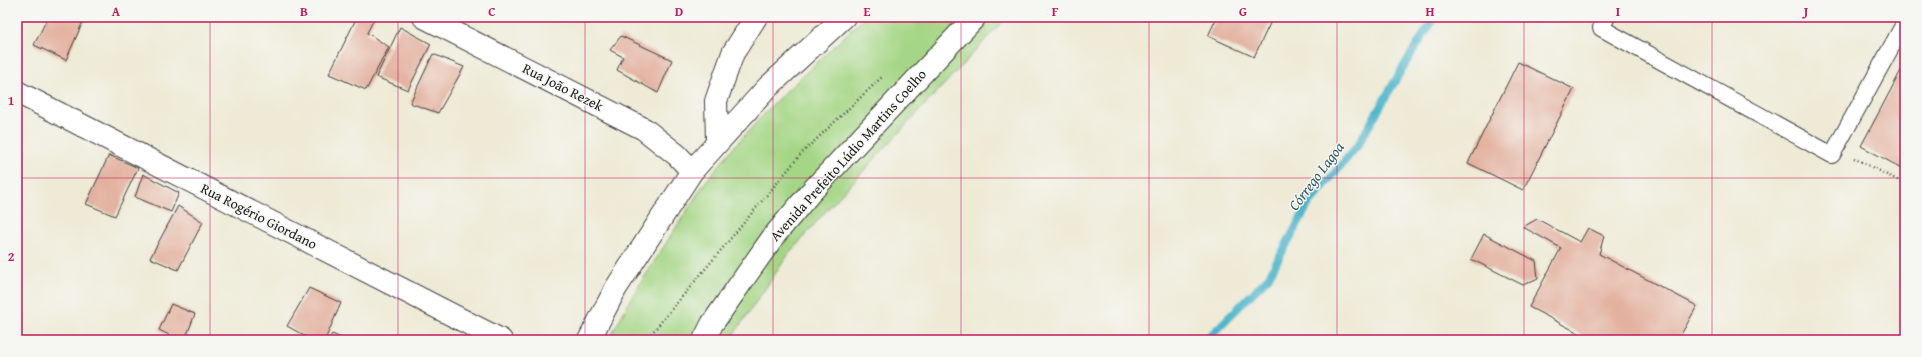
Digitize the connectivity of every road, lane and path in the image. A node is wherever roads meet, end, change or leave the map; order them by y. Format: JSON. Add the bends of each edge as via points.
{"nodes":[{"id":1,"x":424,"y":17,"type":"edge"},
{"id":2,"x":756,"y":17,"type":"edge"},
{"id":3,"x":844,"y":17,"type":"edge"},
{"id":4,"x":974,"y":17,"type":"edge"},
{"id":5,"x":1607,"y":17,"type":"edge"},
{"id":6,"x":1905,"y":22,"type":"edge"},
{"id":7,"x":17,"y":92,"type":"edge"},
{"id":8,"x":717,"y":141,"type":"junction"},
{"id":9,"x":1836,"y":148,"type":"junction"},
{"id":10,"x":692,"y":171,"type":"junction"},
{"id":11,"x":1905,"y":184,"type":"edge"},
{"id":12,"x":501,"y":340,"type":"edge"},
{"id":13,"x":589,"y":340,"type":"edge"},
{"id":14,"x":704,"y":340,"type":"edge"}],
"edges":[{"from":1,"to":10,"type":"street","name":"Rua João Rezek","via":[[644,128]]},
{"from":2,"to":8,"type":"street","via":[[733,53],[716,101]]},
{"from":3,"to":8,"type":"street","via":[[768,88]]},
{"from":4,"to":14,"type":"street","name":"Avenida Prefeito Lúdio Martins Coelho","via":[[773,237],[712,324]]},
{"from":5,"to":9,"type":"lane","via":[[1601,28],[1832,155]]},
{"from":6,"to":9,"type":"lane"},
{"from":7,"to":12,"type":"street","name":"Rua Rogério Giordano"},
{"from":8,"to":10,"type":"street"},
{"from":9,"to":11,"type":"path"},
{"from":10,"to":13,"type":"street","via":[[616,288]]}]}
